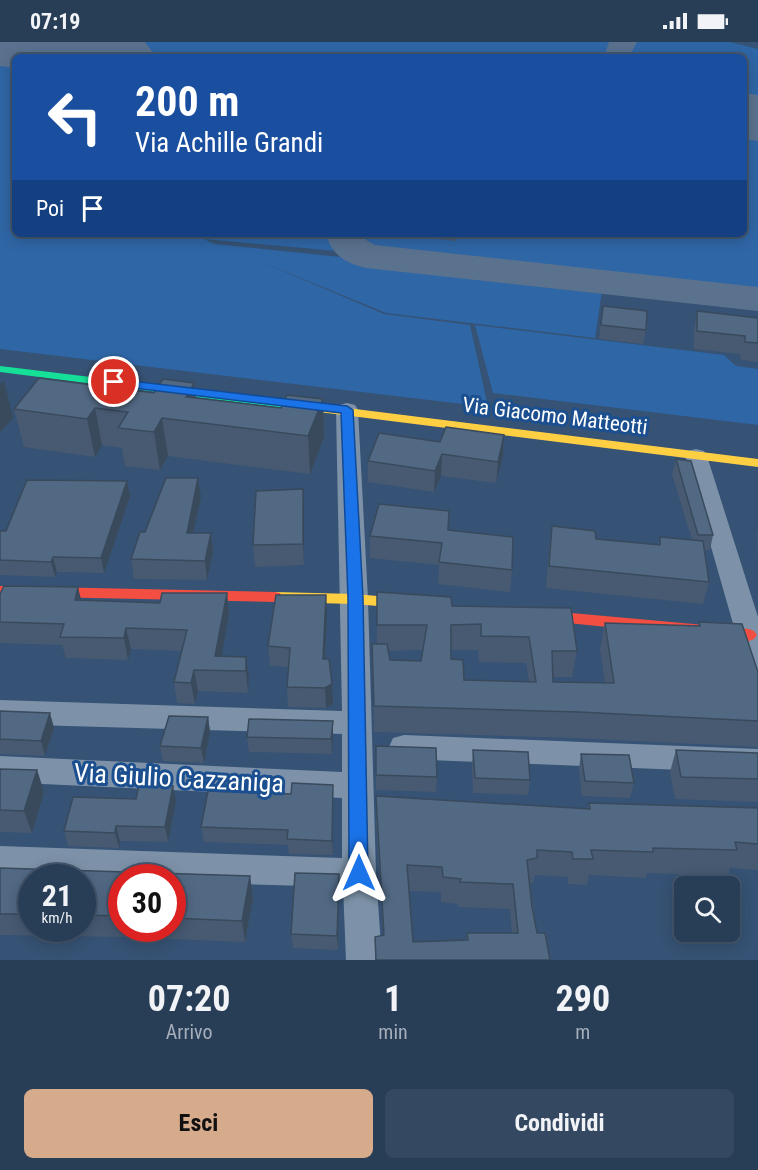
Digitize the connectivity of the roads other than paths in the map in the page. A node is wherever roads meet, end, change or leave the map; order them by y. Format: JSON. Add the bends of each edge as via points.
{"nodes":[{"id":1,"x":0,"y":369,"type":"edge"},
{"id":2,"x":347,"y":410,"type":"junction"},
{"id":3,"x":696,"y":456,"type":"junction"},
{"id":4,"x":758,"y":463,"type":"edge"},
{"id":5,"x":0,"y":591,"type":"edge"},
{"id":6,"x":355,"y":598,"type":"junction"},
{"id":7,"x":439,"y":606,"type":"edge"},
{"id":8,"x":510,"y":613,"type":"edge"},
{"id":9,"x":749,"y":635,"type":"junction"},
{"id":10,"x":758,"y":662,"type":"edge"},
{"id":11,"x":0,"y":712,"type":"edge"},
{"id":12,"x":358,"y":735,"type":"junction"},
{"id":13,"x":758,"y":761,"type":"edge"},
{"id":14,"x":0,"y":769,"type":"edge"},
{"id":15,"x":366,"y":799,"type":"junction"},
{"id":16,"x":0,"y":861,"type":"edge"},
{"id":17,"x":359,"y":873,"type":"junction"},
{"id":18,"x":364,"y":960,"type":"edge"}],
"edges":[{"from":1,"to":2,"type":"street","name":"Via Giacomo Matteotti"},
{"from":2,"to":3,"type":"street","name":"Via Giacomo Matteotti"},
{"from":2,"to":6,"type":"street"},
{"from":3,"to":4,"type":"street","name":"Via Giacomo Matteotti"},
{"from":3,"to":9,"type":"street"},
{"from":5,"to":6,"type":"street"},
{"from":6,"to":7,"type":"street"},
{"from":6,"to":12,"type":"street"},
{"from":8,"to":9,"type":"street"},
{"from":9,"to":10,"type":"street"},
{"from":11,"to":12,"type":"street"},
{"from":12,"to":13,"type":"street"},
{"from":12,"to":15,"type":"street"},
{"from":14,"to":15,"type":"street","name":"Via Giulio Cazzaniga"},
{"from":15,"to":17,"type":"street"},
{"from":16,"to":17,"type":"street"},
{"from":17,"to":18,"type":"street"}]}
